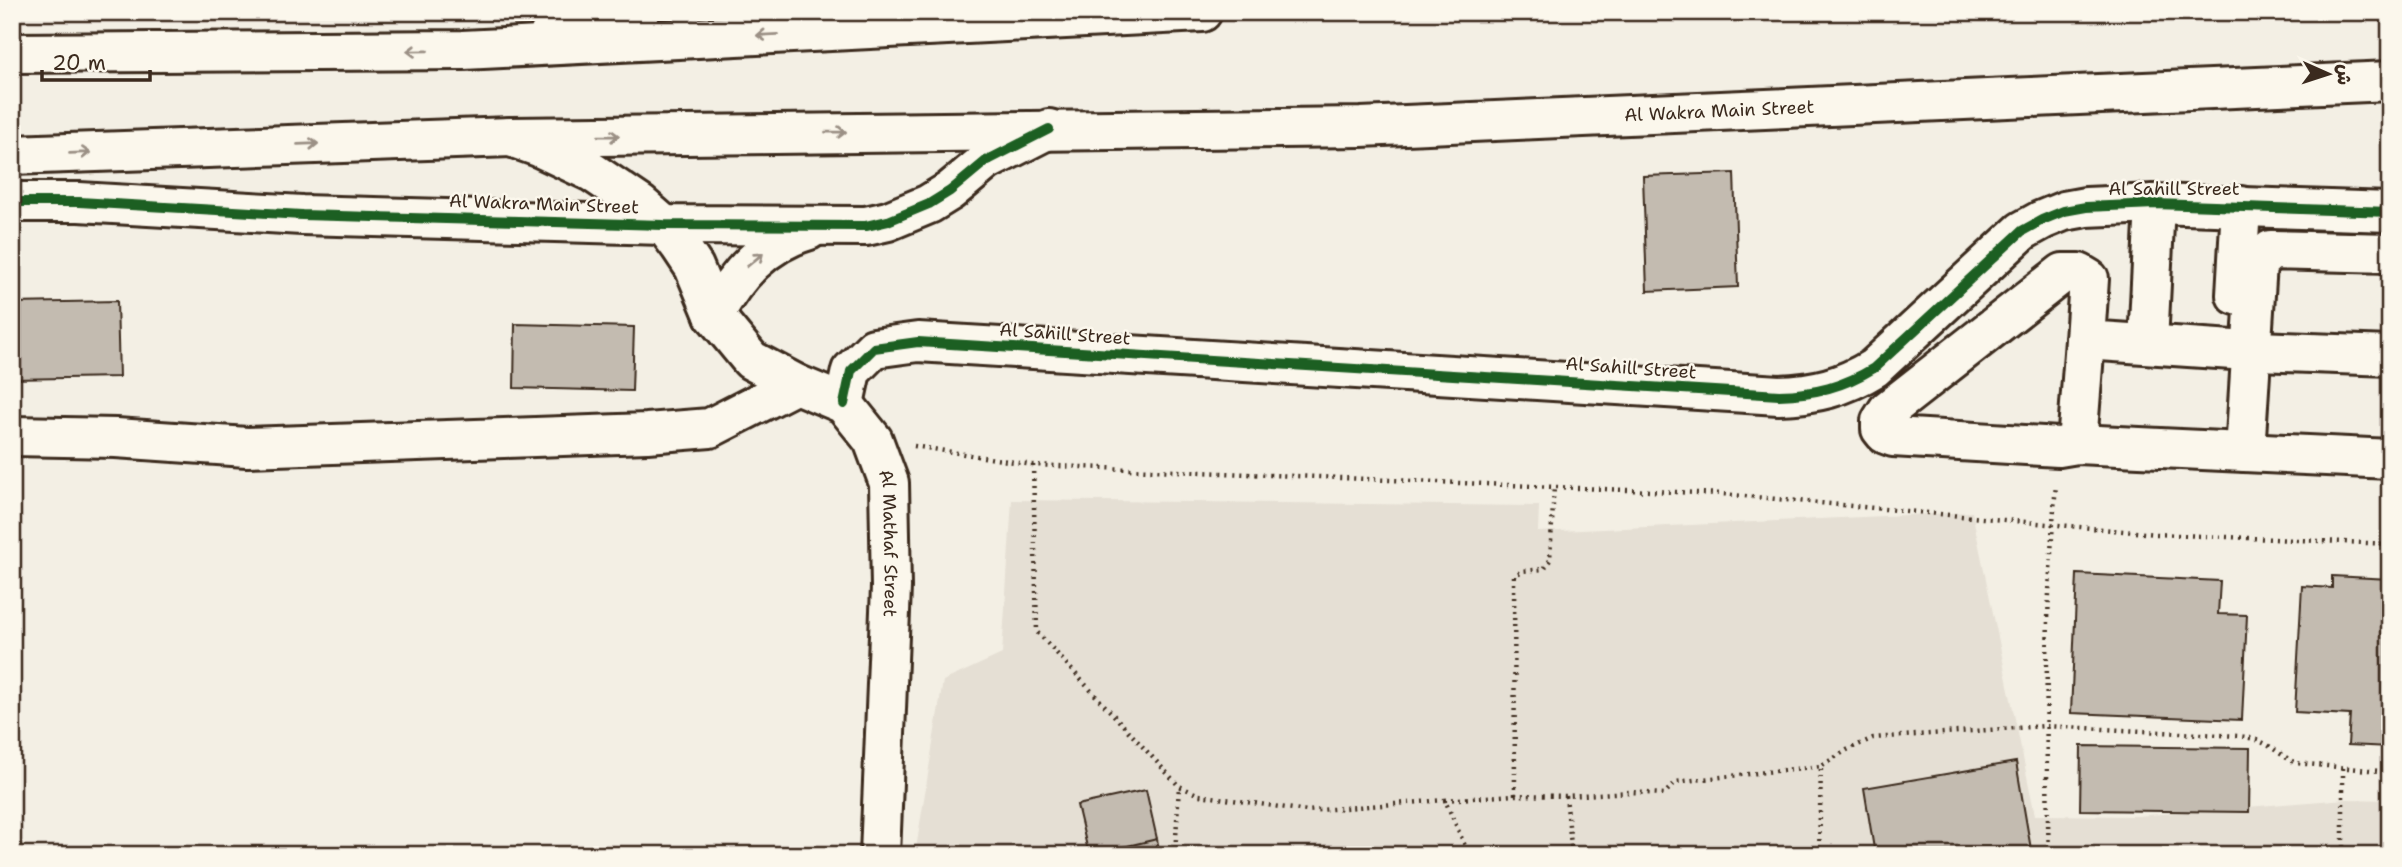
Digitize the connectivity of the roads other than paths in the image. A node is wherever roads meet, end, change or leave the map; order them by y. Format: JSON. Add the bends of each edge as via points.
{"nodes":[{"id":1,"x":640,"y":12,"type":"edge"},
{"id":2,"x":1189,"y":13,"type":"edge"},
{"id":3,"x":463,"y":50,"type":"junction"},
{"id":4,"x":12,"y":53,"type":"edge"},
{"id":5,"x":2390,"y":81,"type":"edge"},
{"id":6,"x":1049,"y":129,"type":"junction"},
{"id":7,"x":511,"y":137,"type":"junction"},
{"id":8,"x":12,"y":155,"type":"edge"},
{"id":9,"x":12,"y":202,"type":"edge"},
{"id":10,"x":2155,"y":204,"type":"junction"},
{"id":11,"x":2241,"y":206,"type":"junction"},
{"id":12,"x":2390,"y":212,"type":"edge"},
{"id":13,"x":664,"y":225,"type":"junction"},
{"id":14,"x":822,"y":226,"type":"junction"},
{"id":15,"x":2390,"y":253,"type":"edge"},
{"id":16,"x":715,"y":314,"type":"junction"},
{"id":17,"x":2085,"y":340,"type":"junction"},
{"id":18,"x":2148,"y":343,"type":"junction"},
{"id":19,"x":2242,"y":350,"type":"junction"},
{"id":20,"x":2390,"y":356,"type":"edge"},
{"id":21,"x":796,"y":384,"type":"junction"},
{"id":22,"x":844,"y":404,"type":"junction"},
{"id":23,"x":12,"y":436,"type":"edge"},
{"id":24,"x":2068,"y":445,"type":"junction"},
{"id":25,"x":2245,"y":452,"type":"junction"},
{"id":26,"x":2390,"y":459,"type":"edge"},
{"id":27,"x":880,"y":855,"type":"edge"}],
"edges":[{"from":1,"to":3,"type":"main road"},
{"from":2,"to":3,"type":"main road","one_way":true},
{"from":3,"to":4,"type":"main road","one_way":true},
{"from":5,"to":6,"type":"main road","name":"Al Wakra Main Street","via":[[1361,127]]},
{"from":7,"to":6,"type":"main road","name":"Al Wakra Main Street","one_way":true},
{"from":6,"to":14,"type":"main road","name":"Al Wakra Main Street","via":[[1005,149],[950,191],[909,214],[866,226]]},
{"from":8,"to":7,"type":"main road","name":"Al Wakra Main Street","one_way":true},
{"from":7,"to":13,"type":"main road","name":"Al Mathaf Street","via":[[592,172]]},
{"from":9,"to":13,"type":"main road","name":"Al Wakra Main Street"},
{"from":10,"to":11,"type":"main road","name":"Al Sahill Street"},
{"from":10,"to":18,"type":"main road"},
{"from":10,"to":22,"type":"main road","name":"Al Sahill Street","via":[[2086,207],[2042,220],[2004,246],[1874,368],[1853,381],[1804,395],[918,342],[874,348],[851,372]]},
{"from":11,"to":12,"type":"main road","name":"Al Sahill Street"},
{"from":11,"to":19,"type":"main road"},
{"from":13,"to":14,"type":"main road","name":"Al Wakra Main Street"},
{"from":13,"to":16,"type":"main road","name":"Al Mathaf Street","via":[[694,267]]},
{"from":16,"to":14,"type":"main road","one_way":true,"via":[[728,289],[754,260],[794,234]]},
{"from":15,"to":19,"type":"main road","via":[[2271,250],[2257,263]]},
{"from":16,"to":21,"type":"main road","name":"Al Mathaf Street","via":[[751,360]]},
{"from":17,"to":18,"type":"main road"},
{"from":17,"to":24,"type":"main road"},
{"from":17,"to":24,"type":"main road","via":[[2089,279],[2063,273],[1888,410],[1881,421],[1881,429],[1893,437]]},
{"from":18,"to":19,"type":"main road"},
{"from":19,"to":20,"type":"main road"},
{"from":19,"to":25,"type":"main road"},
{"from":21,"to":22,"type":"main road","name":"Al Mathaf Street"},
{"from":21,"to":23,"type":"main road","via":[[710,428],[647,433],[247,447]]},
{"from":22,"to":27,"type":"main road","name":"Al Mathaf Street","via":[[873,440],[889,483]]},
{"from":24,"to":25,"type":"main road"},
{"from":25,"to":26,"type":"main road"}]}
